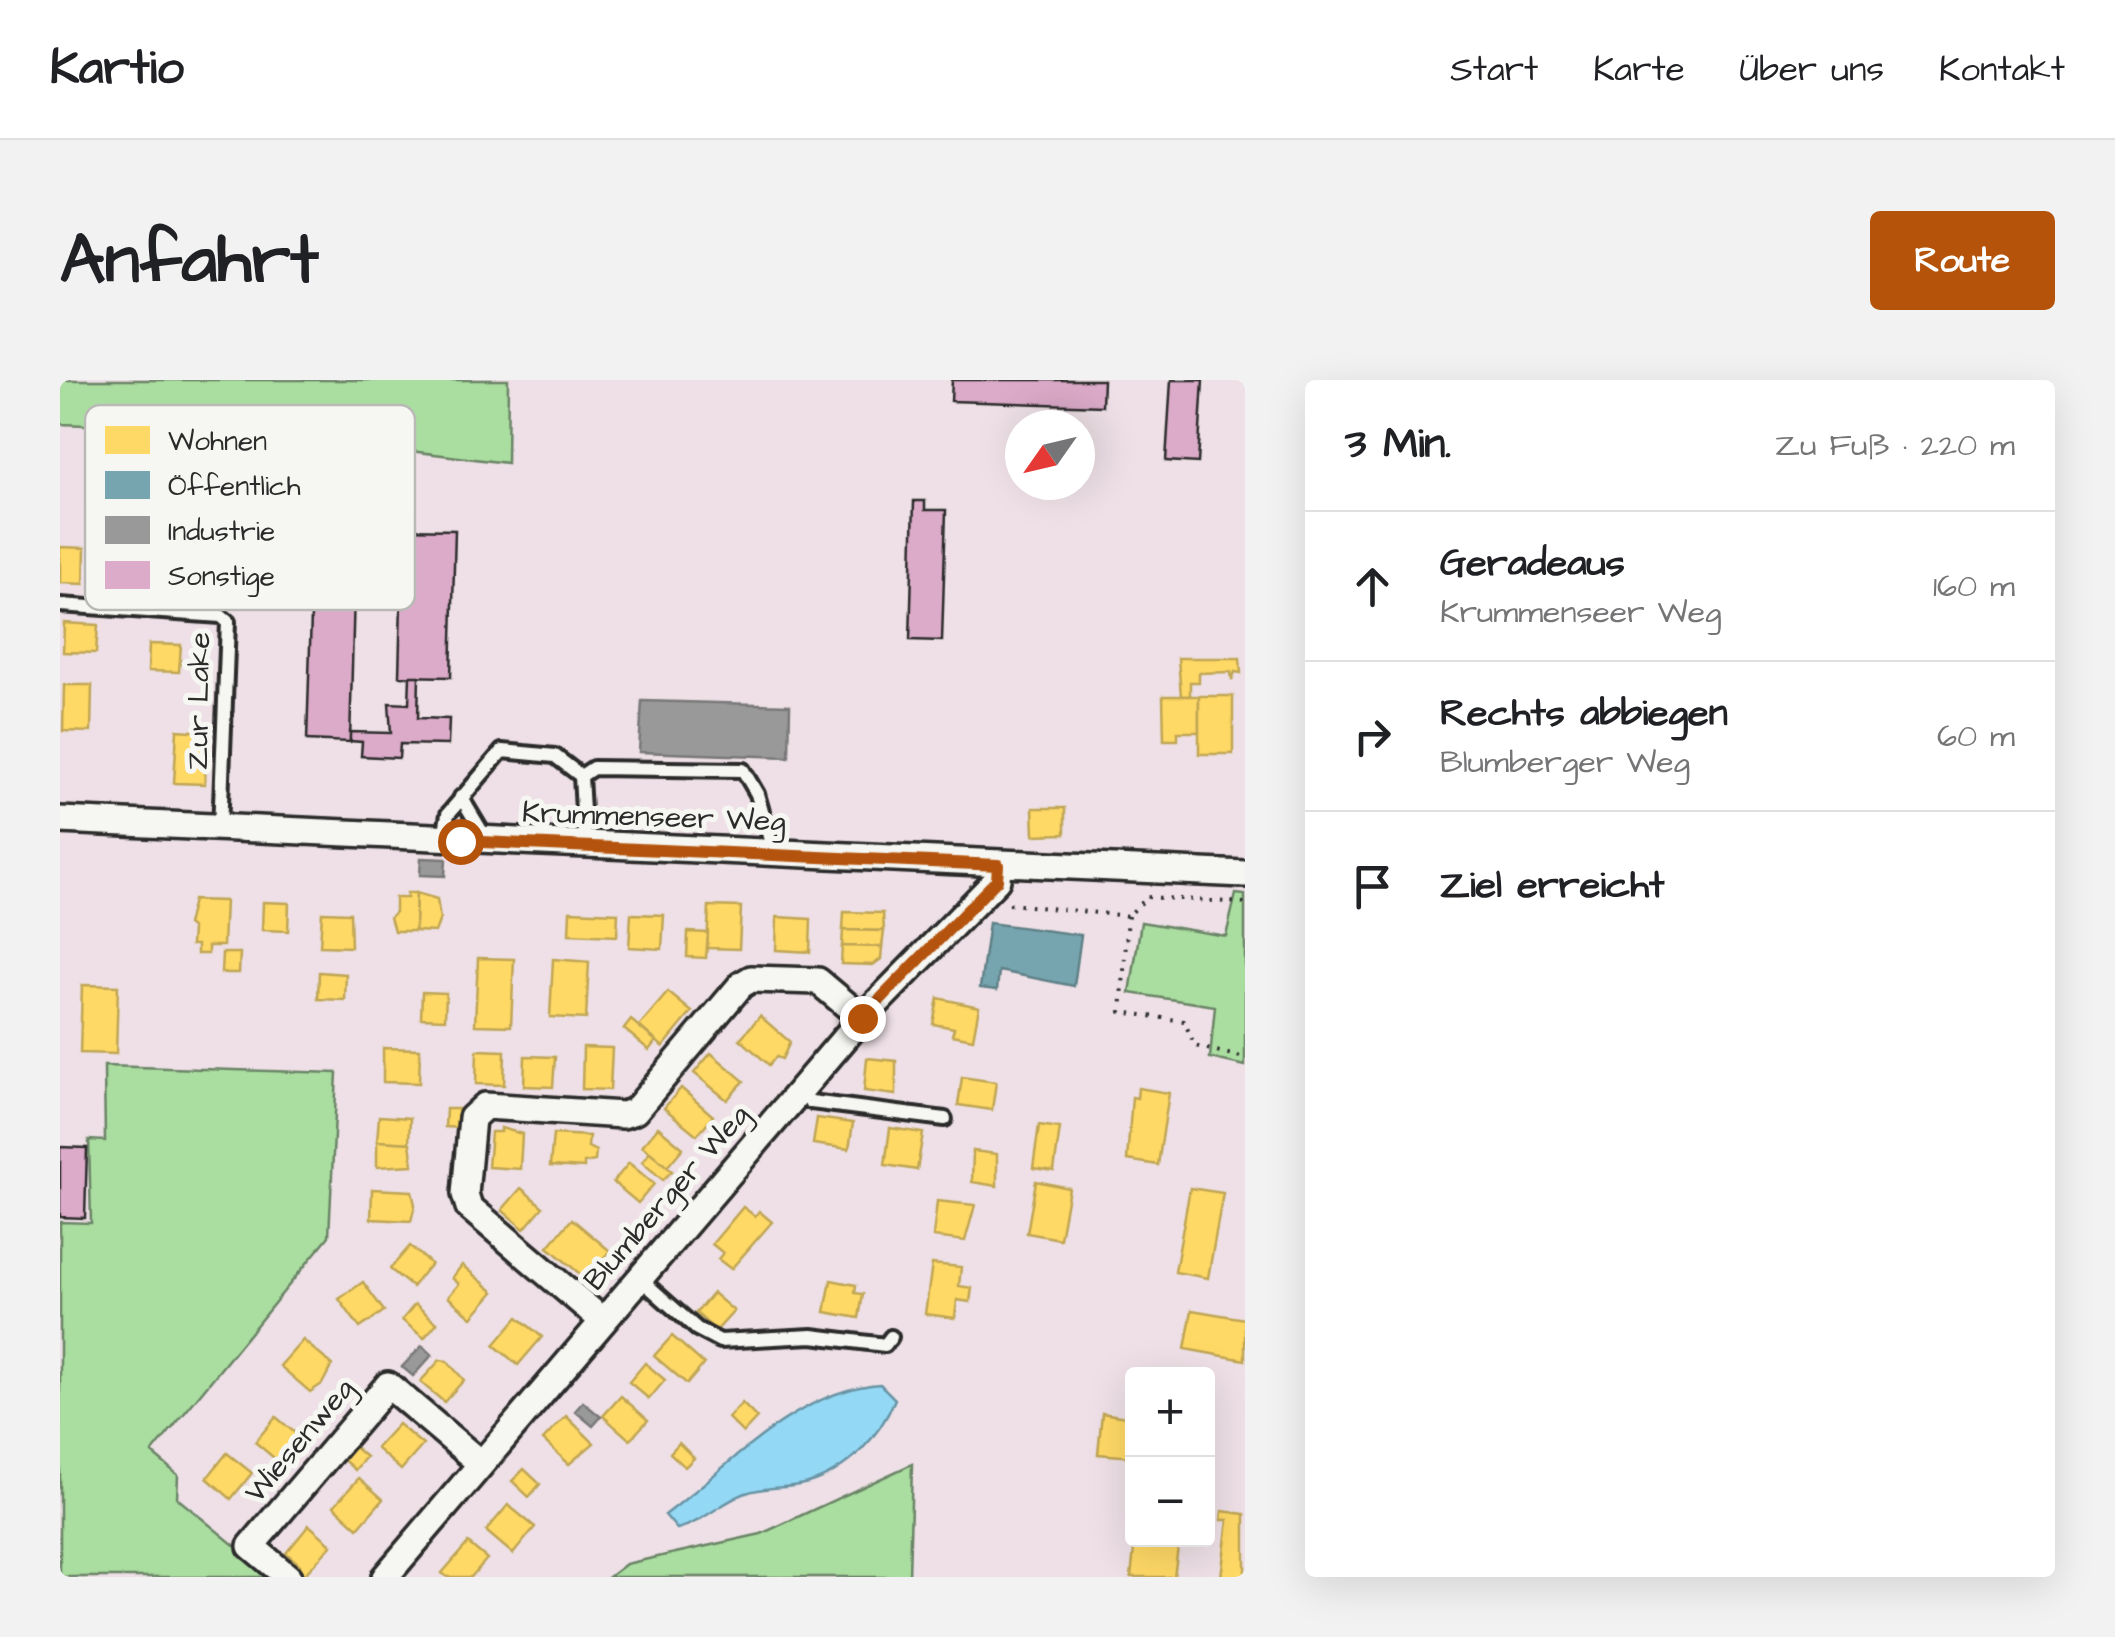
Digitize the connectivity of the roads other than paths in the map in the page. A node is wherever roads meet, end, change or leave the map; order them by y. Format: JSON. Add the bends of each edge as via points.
{"nodes":[{"id":1,"x":60,"y":605,"type":"edge"},
{"id":2,"x":85,"y":607,"type":"edge"},
{"id":3,"x":133,"y":610,"type":"edge"},
{"id":4,"x":581,"y":776,"type":"junction"},
{"id":5,"x":461,"y":797,"type":"junction"},
{"id":6,"x":60,"y":820,"type":"edge"},
{"id":7,"x":220,"y":830,"type":"junction"},
{"id":8,"x":444,"y":840,"type":"junction"},
{"id":9,"x":488,"y":842,"type":"junction"},
{"id":10,"x":585,"y":846,"type":"junction"},
{"id":11,"x":774,"y":854,"type":"junction"},
{"id":12,"x":998,"y":865,"type":"junction"},
{"id":13,"x":1245,"y":874,"type":"edge"},
{"id":14,"x":862,"y":1018,"type":"junction"},
{"id":15,"x":798,"y":1093,"type":"junction"},
{"id":16,"x":945,"y":1119,"type":"dead end"},
{"id":17,"x":638,"y":1277,"type":"junction"},
{"id":18,"x":602,"y":1320,"type":"junction"},
{"id":19,"x":891,"y":1338,"type":"dead end"},
{"id":20,"x":480,"y":1463,"type":"junction"},
{"id":21,"x":288,"y":1577,"type":"edge"},
{"id":22,"x":385,"y":1577,"type":"edge"}],
"edges":[{"from":1,"to":2,"type":"lane","name":"Zur Lake"},
{"from":3,"to":7,"type":"lane","name":"Zur Lake","via":[[221,616],[228,622]]},
{"from":4,"to":5,"type":"lane","via":[[555,756],[502,752]]},
{"from":4,"to":10,"type":"lane"},
{"from":4,"to":11,"type":"lane","via":[[593,768],[743,770]]},
{"from":5,"to":8,"type":"lane","via":[[448,814]]},
{"from":5,"to":9,"type":"lane"},
{"from":6,"to":7,"type":"street","name":"Krummenseer Weg"},
{"from":7,"to":8,"type":"street","name":"Krummenseer Weg"},
{"from":8,"to":9,"type":"street","name":"Krummenseer Weg"},
{"from":9,"to":10,"type":"street","name":"Krummenseer Weg"},
{"from":10,"to":11,"type":"street","name":"Krummenseer Weg"},
{"from":11,"to":12,"type":"street","name":"Krummenseer Weg"},
{"from":12,"to":13,"type":"street","name":"Krummenseer Weg"},
{"from":12,"to":14,"type":"street","name":"Blumberger Weg","via":[[997,880]]},
{"from":14,"to":15,"type":"street","name":"Blumberger Weg"},
{"from":14,"to":18,"type":"street","via":[[818,981],[751,979],[635,1111],[485,1106],[472,1118],[469,1207]]},
{"from":15,"to":16,"type":"lane","via":[[810,1102]]},
{"from":15,"to":17,"type":"street","name":"Blumberger Weg"},
{"from":17,"to":18,"type":"street","name":"Blumberger Weg"},
{"from":17,"to":19,"type":"lane","via":[[720,1340],[812,1336],[885,1345]]},
{"from":18,"to":20,"type":"street","name":"Blumberger Weg"},
{"from":20,"to":21,"type":"street","name":"Wiesenweg","via":[[388,1385],[252,1546]]},
{"from":20,"to":22,"type":"street","name":"Blumberger Weg"}]}
